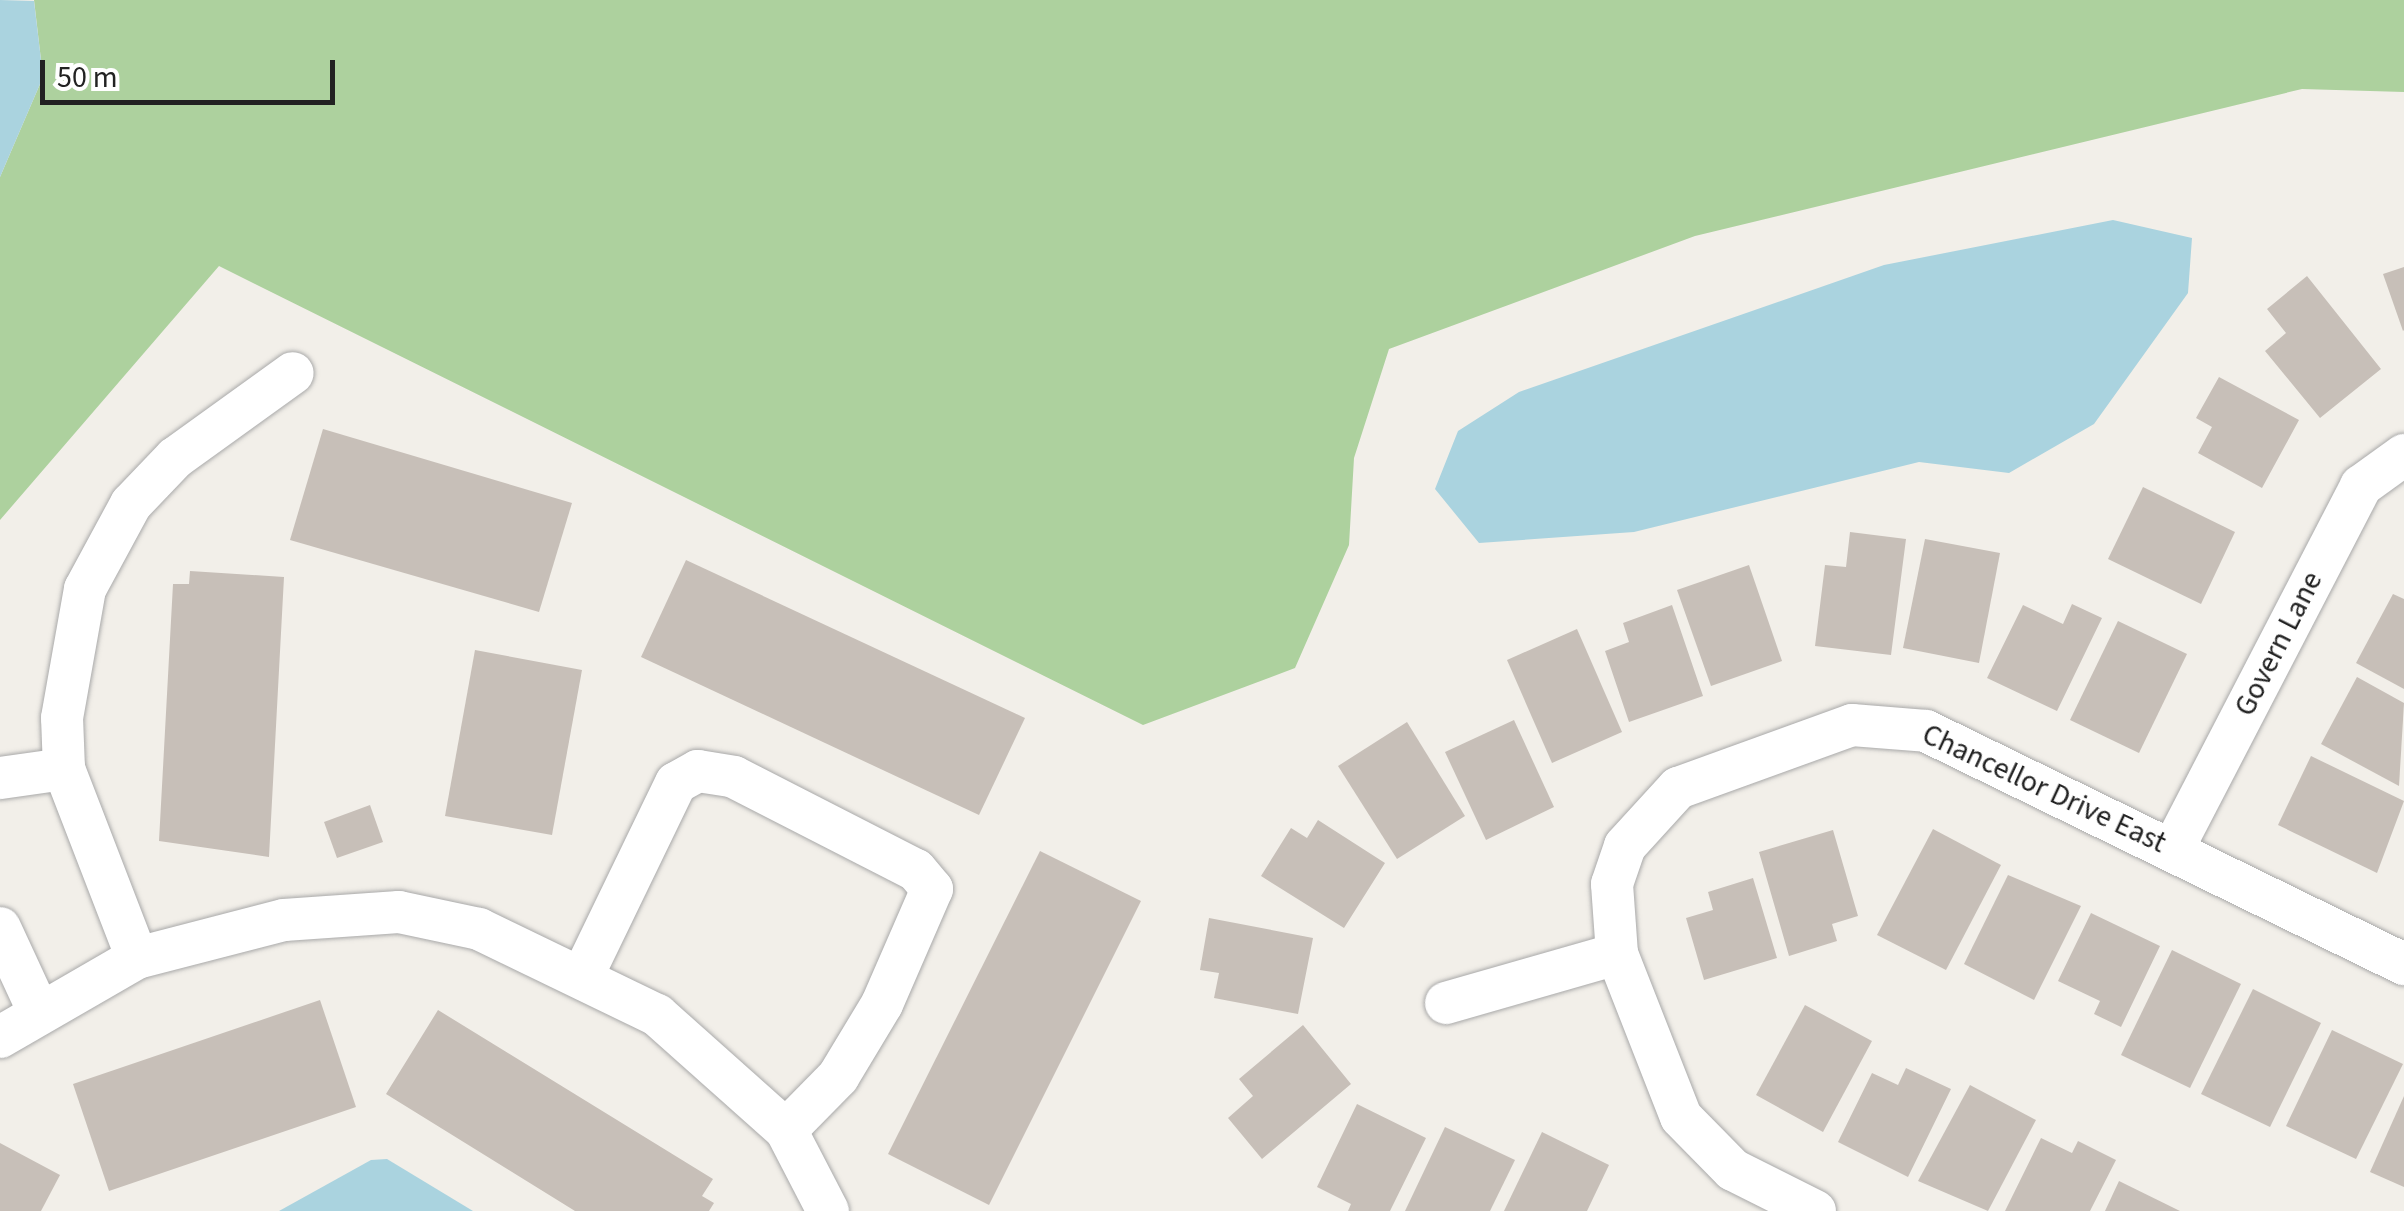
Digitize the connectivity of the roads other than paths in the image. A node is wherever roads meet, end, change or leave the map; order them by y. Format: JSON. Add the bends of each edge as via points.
{"nodes":[{"id":1,"x":293,"y":373,"type":"dead end"},
{"id":2,"x":2404,"y":456,"type":"edge"},
{"id":3,"x":64,"y":769,"type":"junction"},
{"id":4,"x":0,"y":778,"type":"edge"},
{"id":5,"x":2173,"y":849,"type":"junction"},
{"id":6,"x":0,"y":928,"type":"edge"},
{"id":7,"x":1616,"y":954,"type":"junction"},
{"id":8,"x":137,"y":958,"type":"junction"},
{"id":9,"x":2404,"y":964,"type":"edge"},
{"id":10,"x":584,"y":974,"type":"junction"},
{"id":11,"x":1446,"y":1003,"type":"dead end"},
{"id":12,"x":37,"y":1008,"type":"junction"},
{"id":13,"x":0,"y":1037,"type":"edge"},
{"id":14,"x":786,"y":1130,"type":"junction"},
{"id":15,"x":828,"y":1211,"type":"edge"},
{"id":16,"x":1815,"y":1211,"type":"edge"}],
"edges":[{"from":1,"to":3,"type":"street","via":[[176,458],[108,544],[85,590],[72,652]]},
{"from":2,"to":5,"type":"street","name":"Govern Lane","via":[[2361,486]]},
{"from":3,"to":4,"type":"street"},
{"from":3,"to":8,"type":"street"},
{"from":5,"to":7,"type":"street","name":"Chancellor Drive East","via":[[1926,731],[1852,726],[1678,788],[1648,813],[1612,884]]},
{"from":5,"to":9,"type":"street","name":"Chancellor Drive East"},
{"from":6,"to":12,"type":"street"},
{"from":7,"to":11,"type":"street"},
{"from":7,"to":16,"type":"street","name":"Chancellor Drive East","via":[[1680,1117],[1732,1170]]},
{"from":8,"to":10,"type":"street","via":[[284,920],[399,912],[480,929]]},
{"from":8,"to":12,"type":"street"},
{"from":10,"to":14,"type":"street","via":[[658,1015]]},
{"from":10,"to":14,"type":"street","via":[[676,783],[698,771],[734,777],[916,870],[932,889],[882,1004],[838,1077]]},
{"from":12,"to":13,"type":"street"},
{"from":14,"to":15,"type":"street"}]}
